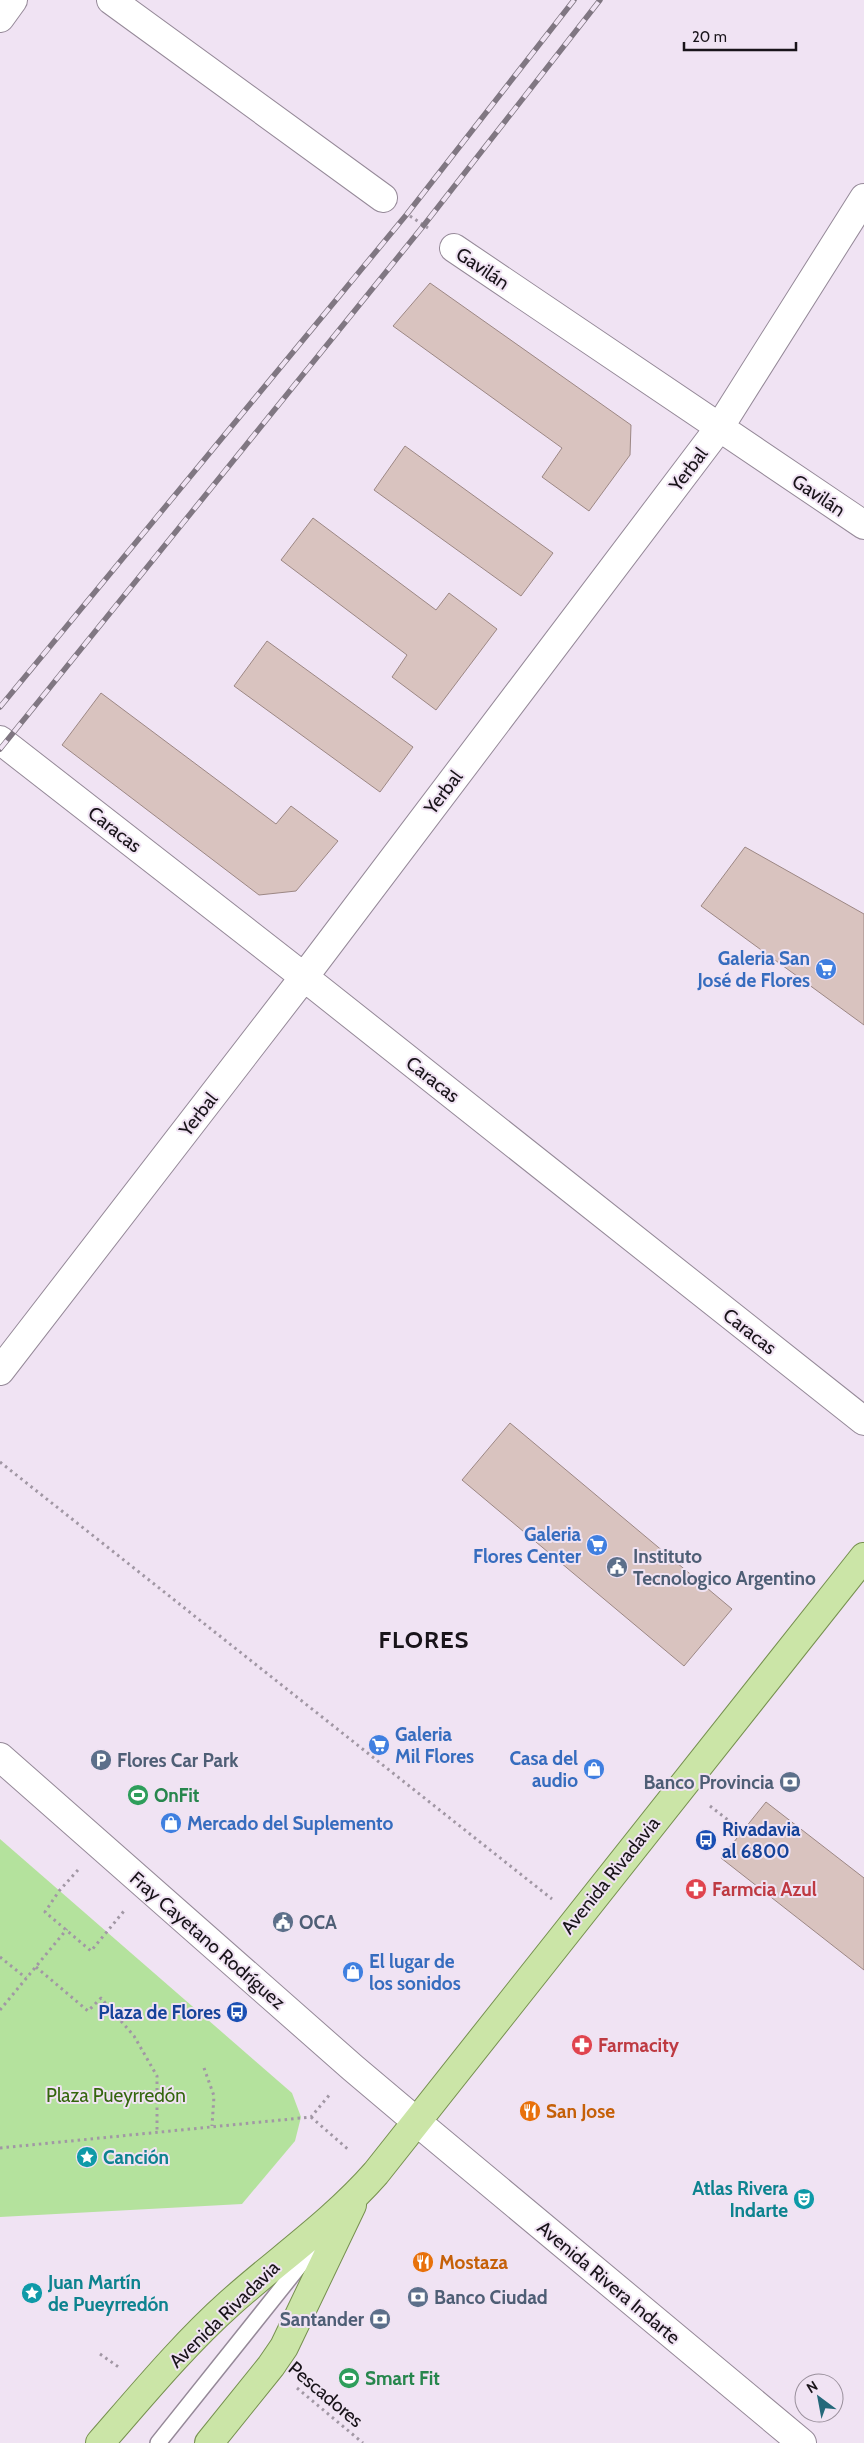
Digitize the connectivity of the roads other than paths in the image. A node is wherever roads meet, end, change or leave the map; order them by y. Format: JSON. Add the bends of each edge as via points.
{"nodes":[{"id":1,"x":13,"y":0,"type":"edge"},
{"id":2,"x":111,"y":0,"type":"edge"},
{"id":3,"x":0,"y":18,"type":"edge"},
{"id":4,"x":383,"y":198,"type":"road end"},
{"id":5,"x":864,"y":198,"type":"edge"},
{"id":6,"x":454,"y":248,"type":"road end"},
{"id":7,"x":719,"y":428,"type":"junction"},
{"id":8,"x":864,"y":524,"type":"edge"},
{"id":9,"x":0,"y":740,"type":"edge"},
{"id":10,"x":304,"y":977,"type":"junction"},
{"id":11,"x":0,"y":1371,"type":"edge"},
{"id":12,"x":864,"y":1422,"type":"edge"},
{"id":13,"x":864,"y":1557,"type":"edge"},
{"id":14,"x":0,"y":1757,"type":"edge"},
{"id":15,"x":417,"y":2122,"type":"junction"},
{"id":16,"x":357,"y":2194,"type":"junction"},
{"id":17,"x":100,"y":2443,"type":"edge"},
{"id":18,"x":158,"y":2443,"type":"edge"},
{"id":19,"x":209,"y":2443,"type":"edge"},
{"id":20,"x":802,"y":2443,"type":"edge"}],
"edges":[{"from":1,"to":3,"type":"street"},
{"from":2,"to":4,"type":"street"},
{"from":5,"to":7,"type":"street","name":"Yerbal"},
{"from":6,"to":7,"type":"street","name":"Gavilán"},
{"from":7,"to":8,"type":"street","name":"Gavilán"},
{"from":7,"to":10,"type":"street","name":"Yerbal"},
{"from":9,"to":10,"type":"street","name":"Caracas"},
{"from":10,"to":11,"type":"street","name":"Yerbal"},
{"from":10,"to":12,"type":"street","name":"Caracas"},
{"from":13,"to":15,"type":"main road","name":"Avenida Rivadavia"},
{"from":14,"to":15,"type":"street","name":"Fray Cayetano Rodríguez"},
{"from":15,"to":16,"type":"main road","name":"Avenida Rivadavia"},
{"from":15,"to":20,"type":"street","name":"Avenida Rivera Indarte"},
{"from":16,"to":17,"type":"main road","name":"Avenida Rivadavia","via":[[229,2304]]},
{"from":16,"to":18,"type":"lane"},
{"from":16,"to":19,"type":"main road","name":"Avenida Rivadavia","via":[[284,2347]]}]}
